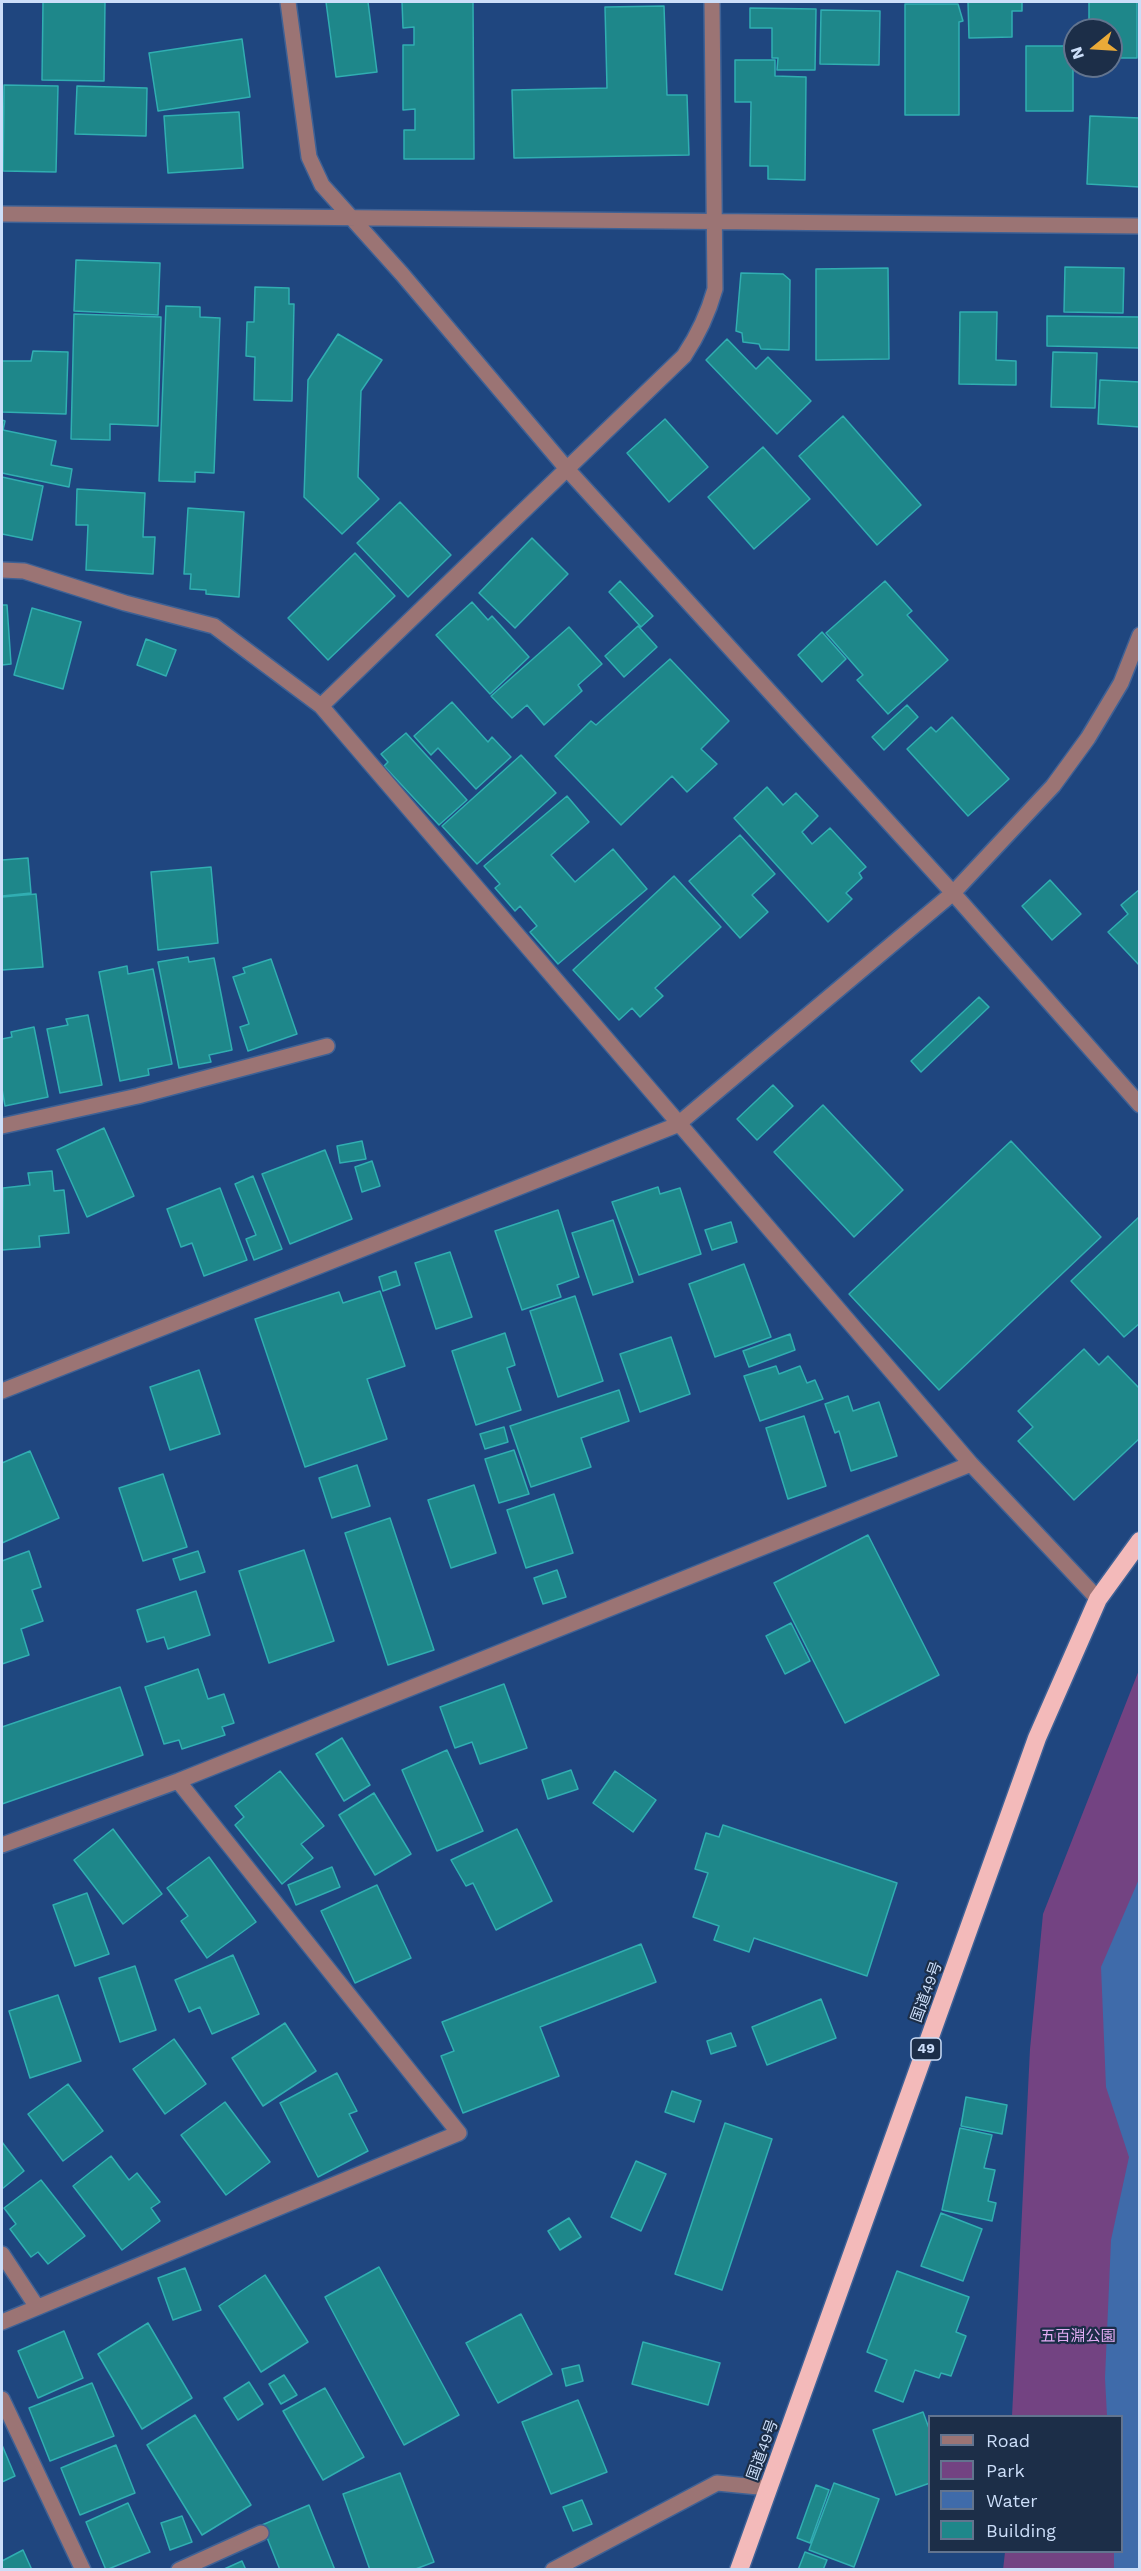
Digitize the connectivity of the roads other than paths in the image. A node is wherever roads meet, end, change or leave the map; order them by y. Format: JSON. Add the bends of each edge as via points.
{"nodes":[{"id":1,"x":288,"y":2,"type":"edge"},
{"id":2,"x":712,"y":2,"type":"edge"},
{"id":3,"x":2,"y":214,"type":"edge"},
{"id":4,"x":349,"y":218,"type":"junction"},
{"id":5,"x":715,"y":220,"type":"junction"},
{"id":6,"x":1140,"y":226,"type":"edge"},
{"id":7,"x":567,"y":469,"type":"junction"},
{"id":8,"x":2,"y":570,"type":"edge"},
{"id":9,"x":1140,"y":635,"type":"edge"},
{"id":10,"x":1136,"y":658,"type":"edge"},
{"id":11,"x":321,"y":706,"type":"junction"},
{"id":12,"x":953,"y":893,"type":"junction"},
{"id":13,"x":327,"y":1046,"type":"dead end"},
{"id":14,"x":1140,"y":1105,"type":"edge"},
{"id":15,"x":677,"y":1125,"type":"junction"},
{"id":16,"x":2,"y":1126,"type":"edge"},
{"id":17,"x":2,"y":1391,"type":"edge"},
{"id":18,"x":971,"y":1464,"type":"junction"},
{"id":19,"x":1140,"y":1541,"type":"edge"},
{"id":20,"x":1098,"y":1599,"type":"junction"},
{"id":21,"x":178,"y":1781,"type":"junction"},
{"id":22,"x":2,"y":1845,"type":"edge"},
{"id":23,"x":2,"y":2254,"type":"edge"},
{"id":24,"x":37,"y":2307,"type":"junction"},
{"id":25,"x":2,"y":2322,"type":"edge"},
{"id":26,"x":2,"y":2399,"type":"edge"},
{"id":27,"x":769,"y":2488,"type":"junction"},
{"id":28,"x":261,"y":2533,"type":"dead end"},
{"id":29,"x":83,"y":2570,"type":"edge"},
{"id":30,"x":179,"y":2570,"type":"edge"},
{"id":31,"x":553,"y":2570,"type":"edge"},
{"id":32,"x":739,"y":2570,"type":"edge"}],
"edges":[{"from":1,"to":4,"type":"street","via":[[309,158],[322,185]]},
{"from":2,"to":5,"type":"street"},
{"from":3,"to":4,"type":"street"},
{"from":4,"to":5,"type":"street"},
{"from":4,"to":7,"type":"street","via":[[402,274]]},
{"from":5,"to":6,"type":"street"},
{"from":5,"to":7,"type":"street","via":[[715,289],[696,338],[684,356]]},
{"from":7,"to":11,"type":"street"},
{"from":7,"to":12,"type":"street"},
{"from":8,"to":11,"type":"street","via":[[24,571],[214,626]]},
{"from":9,"to":10,"type":"street"},
{"from":10,"to":12,"type":"street","via":[[1053,786]]},
{"from":11,"to":15,"type":"street"},
{"from":12,"to":14,"type":"street"},
{"from":12,"to":15,"type":"street"},
{"from":13,"to":16,"type":"street","via":[[138,1096]]},
{"from":15,"to":17,"type":"street"},
{"from":15,"to":18,"type":"street"},
{"from":18,"to":20,"type":"street"},
{"from":18,"to":21,"type":"street"},
{"from":19,"to":20,"type":"highway","name":"国道49号","number":"49"},
{"from":20,"to":27,"type":"highway","name":"国道49号","number":"49","via":[[1037,1738]]},
{"from":21,"to":22,"type":"street"},
{"from":21,"to":24,"type":"street","via":[[459,2133]]},
{"from":23,"to":24,"type":"street"},
{"from":24,"to":25,"type":"street"},
{"from":26,"to":29,"type":"street"},
{"from":27,"to":31,"type":"street","via":[[717,2483]]},
{"from":27,"to":32,"type":"highway","name":"国道49号","number":"49"},
{"from":28,"to":30,"type":"street"}]}
